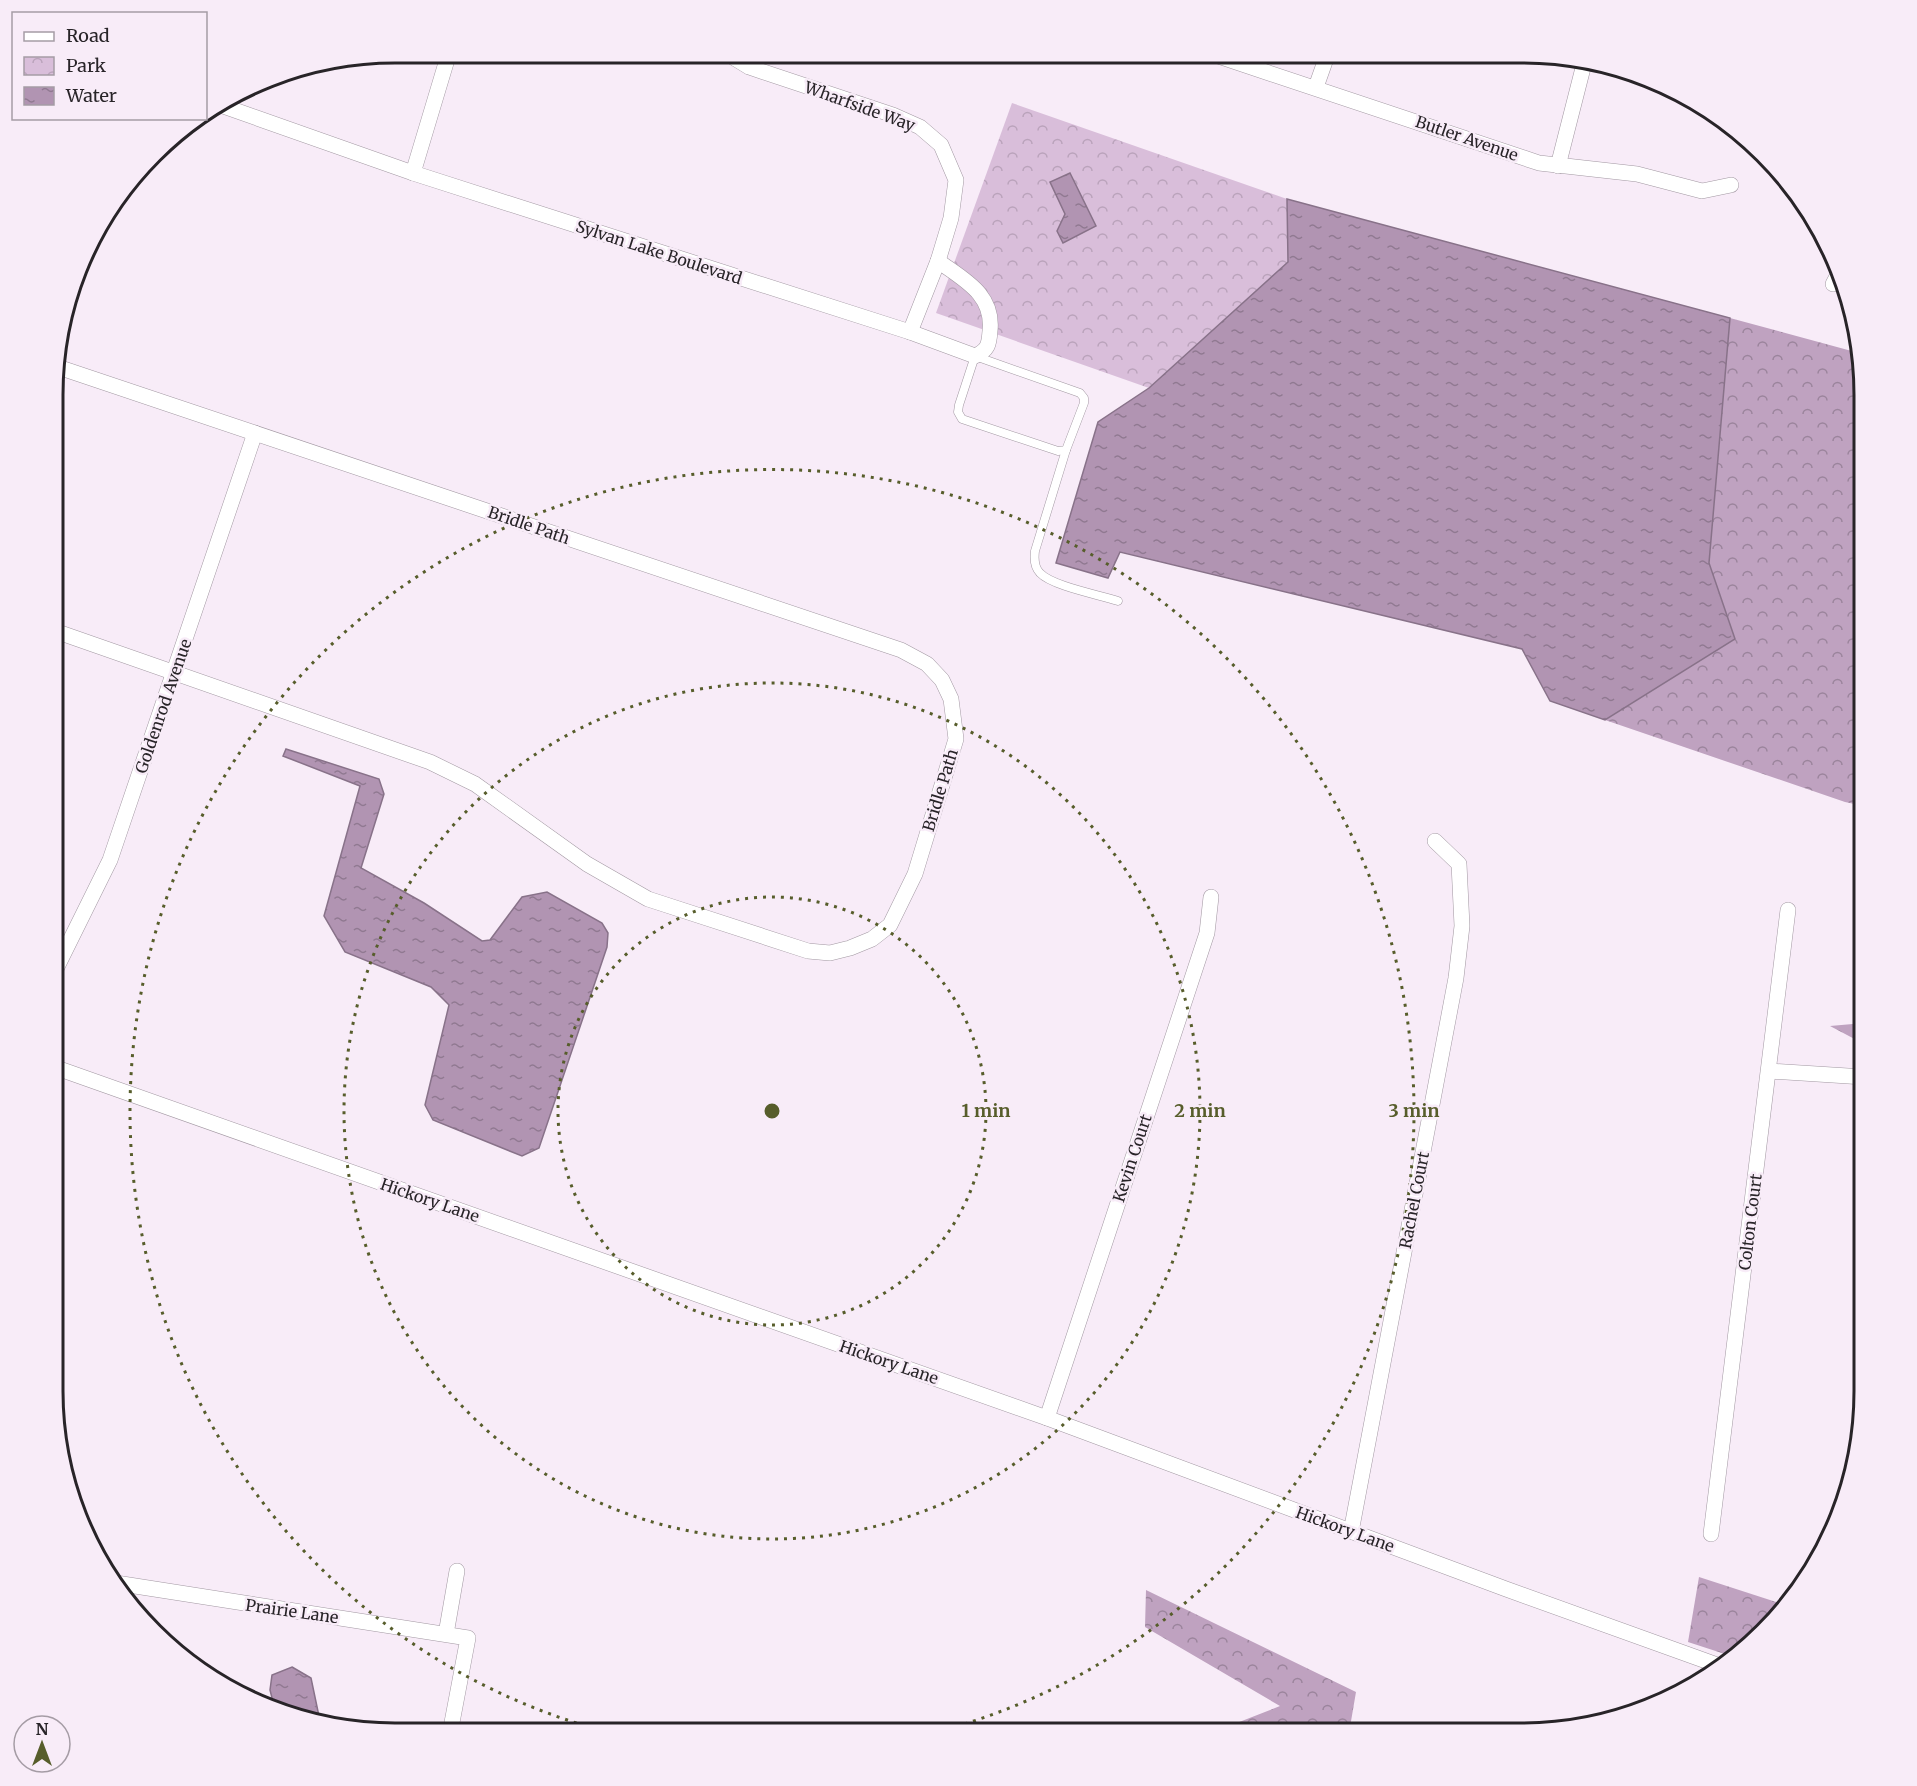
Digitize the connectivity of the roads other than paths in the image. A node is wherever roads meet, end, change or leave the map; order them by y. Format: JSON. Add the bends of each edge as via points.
{"nodes":[{"id":1,"x":446,"y":63,"type":"edge"},
{"id":2,"x":742,"y":63,"type":"edge"},
{"id":3,"x":1240,"y":63,"type":"edge"},
{"id":4,"x":1324,"y":63,"type":"edge"},
{"id":5,"x":1583,"y":68,"type":"edge"},
{"id":6,"x":1316,"y":87,"type":"junction"},
{"id":7,"x":228,"y":108,"type":"edge"},
{"id":8,"x":1558,"y":166,"type":"junction"},
{"id":9,"x":414,"y":173,"type":"junction"},
{"id":10,"x":1731,"y":185,"type":"dead end"},
{"id":11,"x":938,"y":261,"type":"junction"},
{"id":12,"x":910,"y":332,"type":"junction"},
{"id":13,"x":975,"y":356,"type":"junction"},
{"id":14,"x":64,"y":369,"type":"edge"},
{"id":15,"x":255,"y":433,"type":"junction"},
{"id":16,"x":1066,"y":450,"type":"junction"},
{"id":17,"x":1118,"y":601,"type":"dead end"},
{"id":18,"x":63,"y":634,"type":"edge"},
{"id":19,"x":174,"y":672,"type":"junction"},
{"id":20,"x":1435,"y":841,"type":"dead end"},
{"id":21,"x":1211,"y":897,"type":"dead end"},
{"id":22,"x":1788,"y":910,"type":"dead end"},
{"id":23,"x":63,"y":955,"type":"edge"},
{"id":24,"x":63,"y":1070,"type":"edge"},
{"id":25,"x":1769,"y":1071,"type":"junction"},
{"id":26,"x":1854,"y":1076,"type":"edge"},
{"id":27,"x":1047,"y":1418,"type":"junction"},
{"id":28,"x":1351,"y":1532,"type":"junction"},
{"id":29,"x":1711,"y":1534,"type":"dead end"},
{"id":30,"x":457,"y":1571,"type":"dead end"},
{"id":31,"x":126,"y":1585,"type":"edge"},
{"id":32,"x":446,"y":1634,"type":"junction"},
{"id":33,"x":1712,"y":1663,"type":"edge"},
{"id":34,"x":452,"y":1723,"type":"edge"}],
"edges":[{"from":1,"to":9,"type":"street"},
{"from":2,"to":11,"type":"street","name":"Wharfside Way","via":[[920,126],[941,145],[956,180],[951,218]]},
{"from":3,"to":6,"type":"street","name":"Butler Avenue"},
{"from":4,"to":6,"type":"street"},
{"from":5,"to":8,"type":"street"},
{"from":6,"to":8,"type":"street","name":"Butler Avenue","via":[[1539,163]]},
{"from":7,"to":9,"type":"street","name":"Sylvan Lake Boulevard"},
{"from":8,"to":10,"type":"street","name":"Butler Avenue","via":[[1637,174],[1702,191]]},
{"from":9,"to":12,"type":"street","name":"Sylvan Lake Boulevard"},
{"from":11,"to":12,"type":"street","name":"Wharfside Way"},
{"from":11,"to":13,"type":"street","via":[[977,290],[990,312],[989,345],[985,352]]},
{"from":12,"to":13,"type":"street","name":"Sylvan Lake Boulevard"},
{"from":13,"to":16,"type":"lane","via":[[1080,393],[1084,403]]},
{"from":13,"to":16,"type":"lane","via":[[959,405],[962,419],[1058,451]]},
{"from":14,"to":15,"type":"street","name":"Bridle Path"},
{"from":15,"to":19,"type":"street","name":"Goldenrod Avenue"},
{"from":15,"to":19,"type":"street","name":"Bridle Path","via":[[901,650],[927,664],[942,680],[951,699],[956,739],[915,874],[890,925],[872,939],[830,953],[808,951],[648,899],[587,864],[474,784],[430,762]]},
{"from":16,"to":17,"type":"lane","via":[[1035,551],[1036,566],[1056,582]]},
{"from":18,"to":19,"type":"street","name":"Bridle Path"},
{"from":19,"to":23,"type":"street","name":"Goldenrod Avenue","via":[[110,860]]},
{"from":20,"to":28,"type":"street","name":"Rachel Court","via":[[1459,864],[1461,937]]},
{"from":21,"to":27,"type":"street","name":"Kevin Court","via":[[1207,933]]},
{"from":22,"to":25,"type":"street","name":"Colton Court"},
{"from":24,"to":27,"type":"street","name":"Hickory Lane"},
{"from":25,"to":26,"type":"street"},
{"from":25,"to":29,"type":"street","name":"Colton Court"},
{"from":27,"to":28,"type":"street","name":"Hickory Lane"},
{"from":28,"to":33,"type":"street","name":"Hickory Lane"},
{"from":30,"to":32,"type":"street"},
{"from":31,"to":32,"type":"street","name":"Prairie Lane"},
{"from":32,"to":34,"type":"street","name":"Prairie Lane","via":[[468,1638]]}]}
